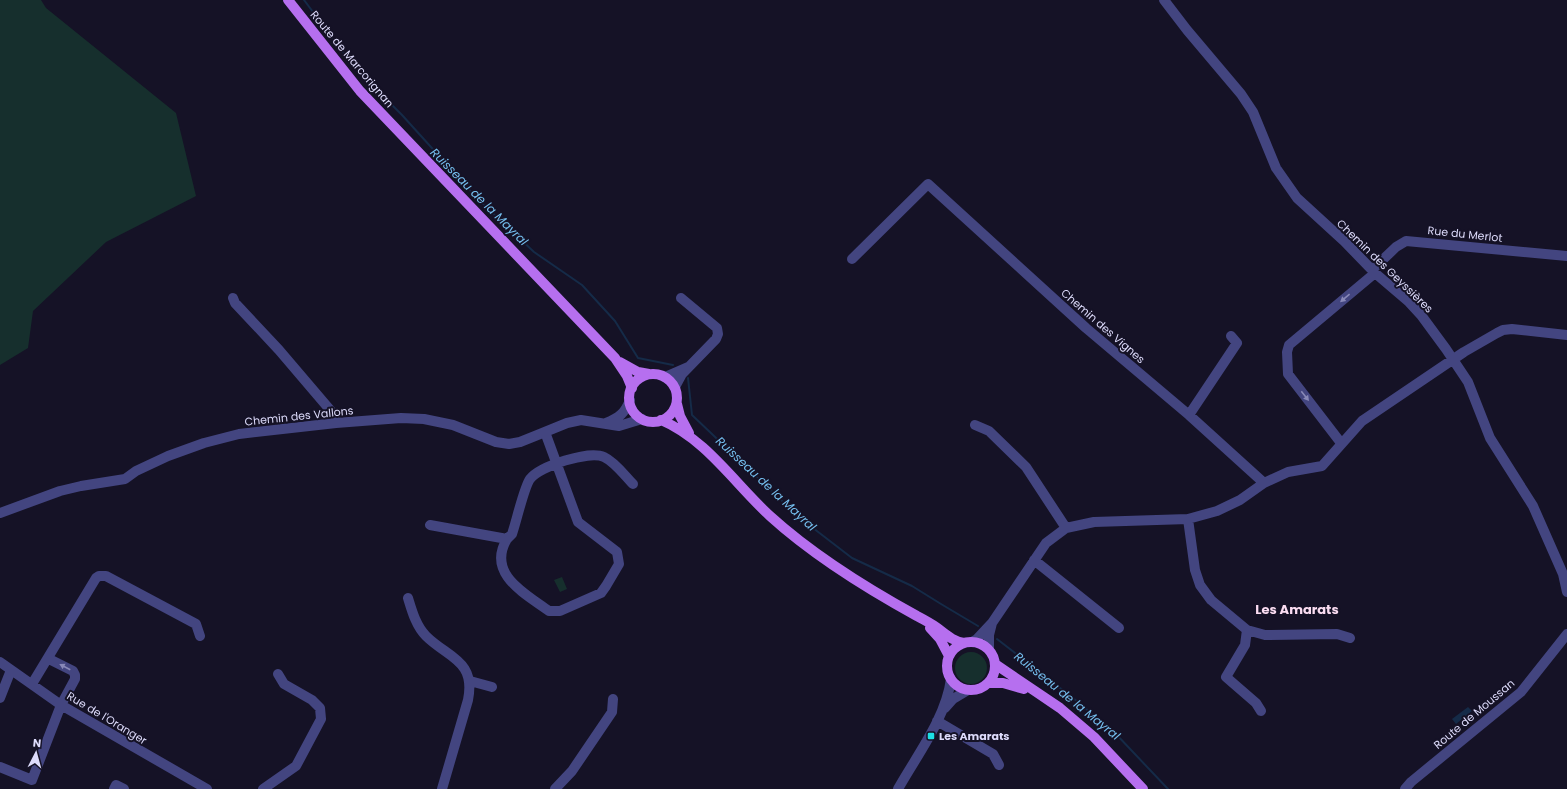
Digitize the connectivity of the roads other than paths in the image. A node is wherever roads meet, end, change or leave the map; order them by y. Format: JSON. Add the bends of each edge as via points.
{"nodes":[{"id":1,"x":288,"y":0,"type":"edge"},
{"id":2,"x":1164,"y":0,"type":"edge"},
{"id":3,"x":1567,"y":256,"type":"edge"},
{"id":4,"x":852,"y":259,"type":"dead end"},
{"id":5,"x":1373,"y":271,"type":"junction"},
{"id":6,"x":233,"y":298,"type":"dead end"},
{"id":7,"x":681,"y":298,"type":"dead end"},
{"id":8,"x":1567,"y":335,"type":"edge"},
{"id":9,"x":1231,"y":336,"type":"dead end"},
{"id":10,"x":615,"y":358,"type":"junction"},
{"id":11,"x":1453,"y":360,"type":"junction"},
{"id":12,"x":690,"y":366,"type":"junction"},
{"id":13,"x":650,"y":374,"type":"junction"},
{"id":14,"x":665,"y":377,"type":"junction"},
{"id":15,"x":675,"y":387,"type":"junction"},
{"id":16,"x":632,"y":388,"type":"junction"},
{"id":17,"x":630,"y":400,"type":"junction"},
{"id":18,"x":677,"y":404,"type":"junction"},
{"id":19,"x":1188,"y":415,"type":"junction"},
{"id":20,"x":642,"y":419,"type":"junction"},
{"id":21,"x":661,"y":420,"type":"junction"},
{"id":22,"x":336,"y":423,"type":"junction"},
{"id":23,"x":606,"y":423,"type":"junction"},
{"id":24,"x":975,"y":426,"type":"dead end"},
{"id":25,"x":545,"y":432,"type":"junction"},
{"id":26,"x":692,"y":437,"type":"junction"},
{"id":27,"x":1341,"y":444,"type":"junction"},
{"id":28,"x":557,"y":463,"type":"junction"},
{"id":29,"x":1264,"y":483,"type":"junction"},
{"id":30,"x":633,"y":484,"type":"dead end"},
{"id":31,"x":0,"y":513,"type":"edge"},
{"id":32,"x":1188,"y":519,"type":"junction"},
{"id":33,"x":430,"y":525,"type":"dead end"},
{"id":34,"x":1066,"y":528,"type":"junction"},
{"id":35,"x":507,"y":539,"type":"junction"},
{"id":36,"x":1034,"y":560,"type":"junction"},
{"id":37,"x":1567,"y":592,"type":"edge"},
{"id":38,"x":408,"y":598,"type":"dead end"},
{"id":39,"x":915,"y":615,"type":"junction"},
{"id":40,"x":992,"y":623,"type":"junction"},
{"id":41,"x":1119,"y":628,"type":"dead end"},
{"id":42,"x":1248,"y":630,"type":"junction"},
{"id":43,"x":1567,"y":634,"type":"edge"},
{"id":44,"x":200,"y":636,"type":"dead end"},
{"id":45,"x":1350,"y":638,"type":"dead end"},
{"id":46,"x":968,"y":643,"type":"junction"},
{"id":47,"x":989,"y":649,"type":"junction"},
{"id":48,"x":949,"y":656,"type":"junction"},
{"id":49,"x":49,"y":659,"type":"junction"},
{"id":50,"x":0,"y":662,"type":"edge"},
{"id":51,"x":995,"y":664,"type":"junction"},
{"id":52,"x":11,"y":670,"type":"junction"},
{"id":53,"x":278,"y":674,"type":"dead end"},
{"id":54,"x":951,"y":679,"type":"junction"},
{"id":55,"x":470,"y":681,"type":"junction"},
{"id":56,"x":988,"y":683,"type":"junction"},
{"id":57,"x":32,"y":684,"type":"junction"},
{"id":58,"x":492,"y":687,"type":"dead end"},
{"id":59,"x":968,"y":690,"type":"junction"},
{"id":60,"x":1038,"y":694,"type":"junction"},
{"id":61,"x":0,"y":698,"type":"edge"},
{"id":62,"x":613,"y":700,"type":"dead end"},
{"id":63,"x":61,"y":705,"type":"junction"},
{"id":64,"x":943,"y":709,"type":"junction"},
{"id":65,"x":1261,"y":711,"type":"dead end"},
{"id":66,"x":937,"y":721,"type":"junction"},
{"id":67,"x":999,"y":765,"type":"dead end"},
{"id":68,"x":0,"y":767,"type":"edge"},
{"id":69,"x":266,"y":788,"type":"edge"},
{"id":70,"x":114,"y":789,"type":"edge"},
{"id":71,"x":124,"y":789,"type":"edge"},
{"id":72,"x":207,"y":789,"type":"edge"},
{"id":73,"x":442,"y":789,"type":"edge"},
{"id":74,"x":555,"y":789,"type":"edge"},
{"id":75,"x":898,"y":789,"type":"edge"},
{"id":76,"x":1143,"y":789,"type":"edge"},
{"id":77,"x":1405,"y":789,"type":"edge"}],
"edges":[{"from":1,"to":10,"type":"main road","name":"Route de Marcorignan","via":[[360,91]]},
{"from":2,"to":5,"type":"street","name":"Chemin des Geyssières","via":[[1245,100],[1253,112],[1276,168],[1297,198]]},
{"from":3,"to":5,"type":"street","name":"Rue du Merlot","via":[[1406,241],[1396,247]]},
{"from":4,"to":19,"type":"street","name":"Chemin des Vignes","via":[[928,184],[1086,328]]},
{"from":5,"to":11,"type":"street","name":"Chemin des Geyssières","via":[[1421,315]]},
{"from":5,"to":27,"type":"street","name":"Rue du Merlot","one_way":true,"via":[[1289,345],[1287,352],[1288,374]]},
{"from":6,"to":22,"type":"street","via":[[331,412]]},
{"from":7,"to":12,"type":"street","via":[[717,328],[718,334]]},
{"from":8,"to":11,"type":"street","via":[[1503,330]]},
{"from":9,"to":19,"type":"street","via":[[1236,343]]},
{"from":10,"to":13,"type":"main road","name":"Route de Marcorignan","via":[[638,372]]},
{"from":10,"to":16,"type":"main road","name":"Route de Marcorignan"},
{"from":11,"to":27,"type":"street","via":[[1362,421]]},
{"from":11,"to":37,"type":"street","name":"Chemin des Geyssières","via":[[1468,382],[1490,438],[1533,506],[1563,574]]},
{"from":12,"to":14,"type":"street"},
{"from":12,"to":15,"type":"street"},
{"from":13,"to":14,"type":"main road"},
{"from":13,"to":16,"type":"main road","via":[[636,381]]},
{"from":14,"to":15,"type":"main road"},
{"from":15,"to":18,"type":"main road"},
{"from":16,"to":17,"type":"main road"},
{"from":17,"to":20,"type":"main road","via":[[633,410]]},
{"from":17,"to":23,"type":"street","via":[[622,415]]},
{"from":18,"to":21,"type":"main road","via":[[674,411]]},
{"from":18,"to":26,"type":"main road","via":[[680,416]]},
{"from":19,"to":29,"type":"street","name":"Chemin des Vignes"},
{"from":20,"to":21,"type":"main road"},
{"from":20,"to":23,"type":"street","name":"Chemin des Vallons","via":[[619,426]]},
{"from":21,"to":26,"type":"main road","via":[[680,428]]},
{"from":22,"to":25,"type":"street","name":"Chemin des Vallons","via":[[401,418],[424,419],[453,425],[496,442],[509,444]]},
{"from":22,"to":31,"type":"street","name":"Chemin des Vallons","via":[[239,434],[208,441],[168,456],[125,479],[60,491]]},
{"from":23,"to":25,"type":"street","name":"Chemin des Vallons","via":[[581,420]]},
{"from":24,"to":34,"type":"street","via":[[988,431],[1026,467]]},
{"from":25,"to":28,"type":"street"},
{"from":26,"to":39,"type":"main road","via":[[769,516],[810,550]]},
{"from":27,"to":29,"type":"street","via":[[1322,466],[1288,472]]},
{"from":28,"to":30,"type":"street","via":[[585,456],[603,456]]},
{"from":28,"to":35,"type":"street","via":[[529,480],[512,534]]},
{"from":28,"to":35,"type":"street","via":[[578,522],[619,555],[619,564],[606,586],[601,593],[560,611],[549,611],[513,584],[504,573],[501,557],[502,546]]},
{"from":29,"to":32,"type":"street","via":[[1240,500],[1216,511]]},
{"from":32,"to":34,"type":"street","via":[[1094,522]]},
{"from":32,"to":42,"type":"street","via":[[1195,570],[1200,585],[1211,600]]},
{"from":33,"to":35,"type":"street"},
{"from":34,"to":36,"type":"street","via":[[1046,543]]},
{"from":36,"to":40,"type":"street"},
{"from":36,"to":41,"type":"street"},
{"from":38,"to":55,"type":"street","via":[[417,622],[426,636],[459,660]]},
{"from":39,"to":46,"type":"main road","via":[[952,640]]},
{"from":39,"to":48,"type":"main road","via":[[940,639]]},
{"from":40,"to":46,"type":"street","via":[[977,639]]},
{"from":40,"to":47,"type":"street"},
{"from":42,"to":45,"type":"street","via":[[1266,635],[1337,634]]},
{"from":42,"to":65,"type":"street","via":[[1245,646],[1226,677],[1256,703]]},
{"from":43,"to":77,"type":"street","name":"Route de Moussan","via":[[1521,692]]},
{"from":44,"to":49,"type":"street","via":[[196,624],[102,576],[96,578]]},
{"from":46,"to":47,"type":"main road","via":[[982,644]]},
{"from":46,"to":48,"type":"main road","via":[[956,648]]},
{"from":47,"to":51,"type":"main road"},
{"from":48,"to":54,"type":"main road"},
{"from":49,"to":57,"type":"street"},
{"from":63,"to":49,"type":"street","one_way":true,"via":[[75,675]]},
{"from":50,"to":52,"type":"street","name":"Rue de l'Oranger"},
{"from":51,"to":56,"type":"main road","via":[[994,675]]},
{"from":51,"to":60,"type":"main road"},
{"from":52,"to":57,"type":"street","name":"Rue de l'Oranger"},
{"from":52,"to":61,"type":"street"},
{"from":53,"to":69,"type":"street","via":[[284,684],[312,700],[320,708],[321,719],[296,766]]},
{"from":54,"to":59,"type":"main road","via":[[959,687]]},
{"from":54,"to":64,"type":"street"},
{"from":55,"to":58,"type":"street"},
{"from":55,"to":73,"type":"street","via":[[468,700]]},
{"from":56,"to":59,"type":"main road","via":[[983,687]]},
{"from":56,"to":60,"type":"main road","via":[[1003,682]]},
{"from":57,"to":63,"type":"street","name":"Rue de l'Oranger"},
{"from":59,"to":64,"type":"street"},
{"from":60,"to":76,"type":"main road","via":[[1060,708],[1094,737]]},
{"from":62,"to":74,"type":"street","via":[[612,712],[572,771]]},
{"from":63,"to":68,"type":"street","via":[[32,780]]},
{"from":63,"to":72,"type":"street","name":"Rue de l'Oranger"},
{"from":64,"to":66,"type":"street"},
{"from":66,"to":67,"type":"street","via":[[993,754]]},
{"from":66,"to":75,"type":"street"},
{"from":70,"to":71,"type":"street","via":[[116,785]]}]}
